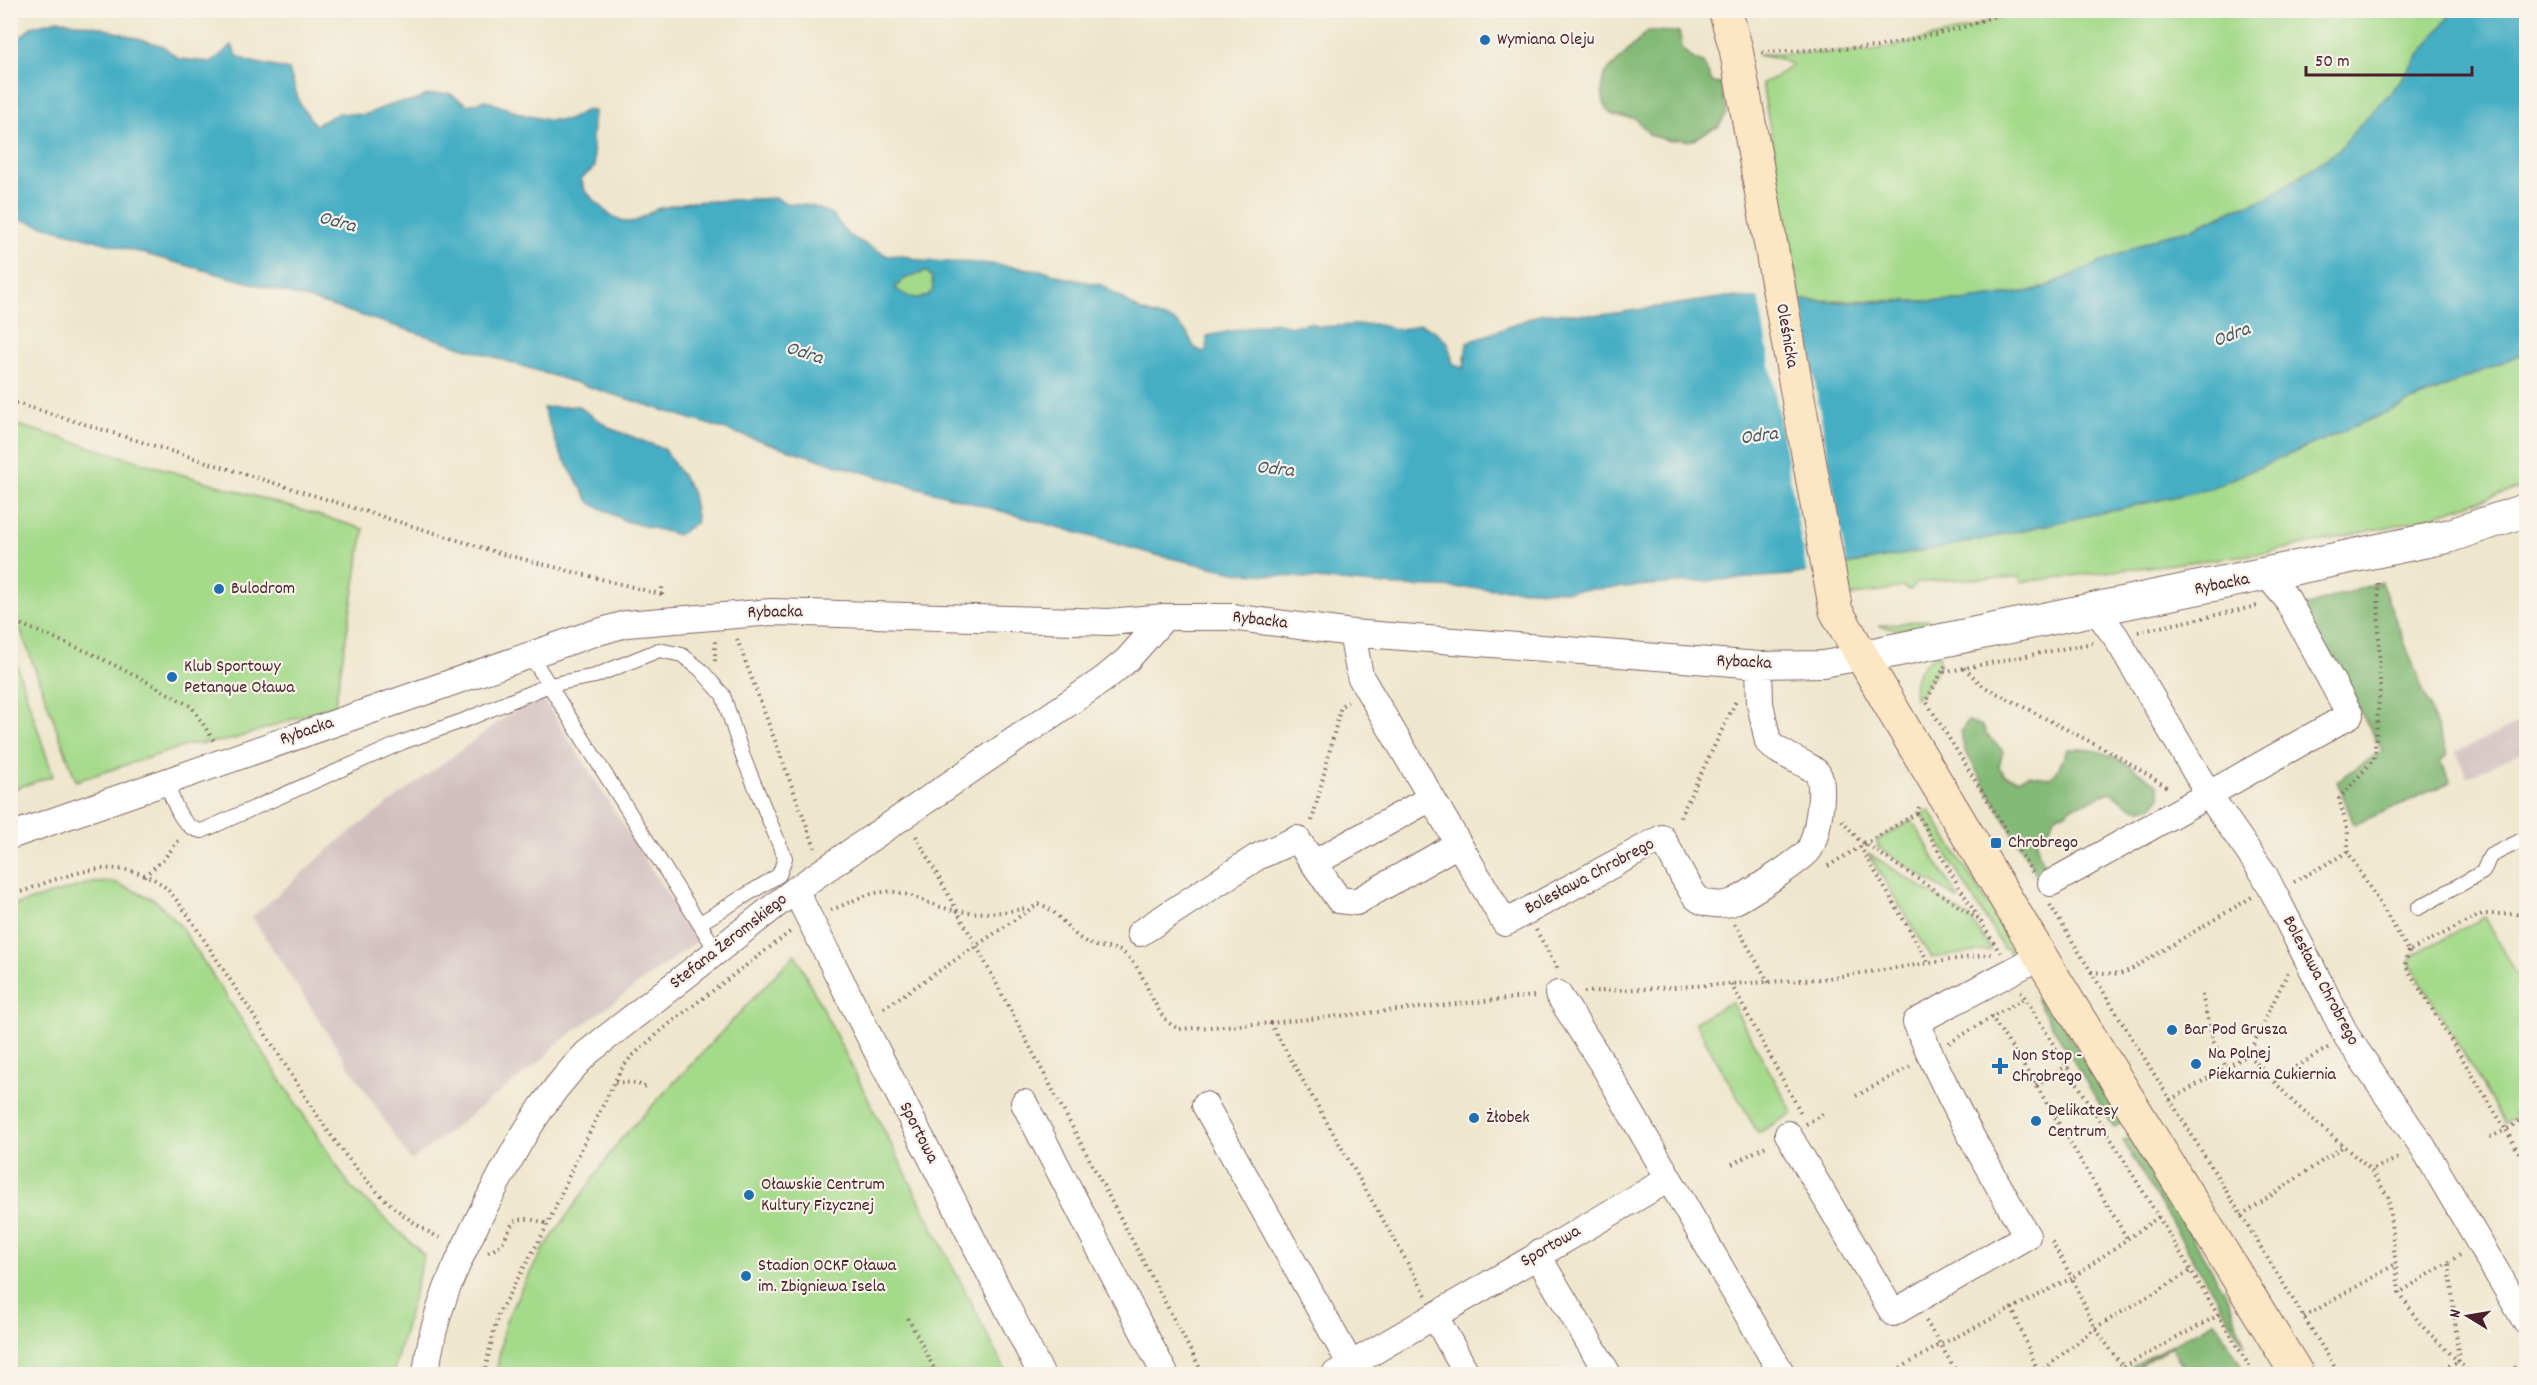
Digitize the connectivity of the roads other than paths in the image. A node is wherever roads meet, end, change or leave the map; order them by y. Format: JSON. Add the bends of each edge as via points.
{"nodes":[{"id":1,"x":1725,"y":10,"type":"edge"},
{"id":2,"x":2526,"y":510,"type":"edge"},
{"id":3,"x":2277,"y":587,"type":"junction"},
{"id":4,"x":2096,"y":610,"type":"junction"},
{"id":5,"x":1165,"y":617,"type":"junction"},
{"id":6,"x":1352,"y":633,"type":"junction"},
{"id":7,"x":530,"y":654,"type":"junction"},
{"id":8,"x":1862,"y":657,"type":"junction"},
{"id":9,"x":1759,"y":665,"type":"junction"},
{"id":10,"x":549,"y":685,"type":"junction"},
{"id":11,"x":1818,"y":774,"type":"junction"},
{"id":12,"x":166,"y":782,"type":"junction"},
{"id":13,"x":1842,"y":784,"type":"dead end"},
{"id":14,"x":1431,"y":798,"type":"junction"},
{"id":15,"x":2204,"y":798,"type":"junction"},
{"id":16,"x":10,"y":836,"type":"edge"},
{"id":17,"x":2526,"y":838,"type":"edge"},
{"id":18,"x":1458,"y":844,"type":"junction"},
{"id":19,"x":1314,"y":863,"type":"junction"},
{"id":20,"x":2044,"y":887,"type":"road end"},
{"id":21,"x":795,"y":890,"type":"junction"},
{"id":22,"x":2418,"y":908,"type":"dead end"},
{"id":23,"x":700,"y":923,"type":"junction"},
{"id":24,"x":1140,"y":933,"type":"dead end"},
{"id":25,"x":716,"y":950,"type":"junction"},
{"id":26,"x":2041,"y":956,"type":"junction"},
{"id":27,"x":1564,"y":993,"type":"road end"},
{"id":28,"x":1024,"y":1103,"type":"dead end"},
{"id":29,"x":1205,"y":1105,"type":"dead end"},
{"id":30,"x":1798,"y":1129,"type":"road end"},
{"id":31,"x":1667,"y":1180,"type":"junction"},
{"id":32,"x":1539,"y":1253,"type":"junction"},
{"id":33,"x":1432,"y":1308,"type":"junction"},
{"id":34,"x":2526,"y":1322,"type":"edge"},
{"id":35,"x":1343,"y":1370,"type":"edge"},
{"id":36,"x":426,"y":1374,"type":"edge"},
{"id":37,"x":1041,"y":1374,"type":"edge"},
{"id":38,"x":1166,"y":1374,"type":"edge"},
{"id":39,"x":1467,"y":1374,"type":"edge"},
{"id":40,"x":1608,"y":1374,"type":"edge"},
{"id":41,"x":1782,"y":1374,"type":"edge"},
{"id":42,"x":2297,"y":1374,"type":"edge"}],
"edges":[{"from":1,"to":8,"type":"main road","name":"Oleśnicka","via":[[1743,85],[1829,580],[1836,610]]},
{"from":2,"to":3,"type":"street","name":"Rybacka"},
{"from":3,"to":4,"type":"street","name":"Rybacka"},
{"from":3,"to":15,"type":"street","via":[[2350,715]]},
{"from":4,"to":8,"type":"street","name":"Rybacka"},
{"from":4,"to":15,"type":"street","name":"Bolesława Chrobrego","via":[[2116,637]]},
{"from":5,"to":6,"type":"street","name":"Rybacka","via":[[1231,617]]},
{"from":5,"to":7,"type":"street","name":"Rybacka","via":[[1109,622],[825,612],[728,614],[626,624]]},
{"from":5,"to":21,"type":"street","name":"Stefana Żeromskiego","via":[[1127,660],[1104,679]]},
{"from":6,"to":9,"type":"street","name":"Rybacka"},
{"from":6,"to":14,"type":"street","name":"Bolesława Chrobrego","via":[[1360,676]]},
{"from":7,"to":10,"type":"lane"},
{"from":7,"to":12,"type":"street","name":"Rybacka"},
{"from":8,"to":9,"type":"street","name":"Rybacka","via":[[1823,664]]},
{"from":8,"to":26,"type":"main road"},
{"from":9,"to":11,"type":"street","via":[[1760,703],[1768,742]]},
{"from":10,"to":12,"type":"lane","via":[[403,742],[202,831],[190,826],[180,815]]},
{"from":10,"to":23,"type":"lane"},
{"from":10,"to":23,"type":"lane","via":[[595,676],[659,650],[682,655],[723,695],[743,757],[785,858],[778,874]]},
{"from":11,"to":13,"type":"street"},
{"from":11,"to":18,"type":"street","name":"Bolesława Chrobrego","via":[[1821,789],[1809,850],[1732,903],[1709,903],[1697,898],[1662,838],[1505,923]]},
{"from":12,"to":16,"type":"street","name":"Rybacka"},
{"from":14,"to":18,"type":"street","name":"Bolesława Chrobrego"},
{"from":14,"to":19,"type":"street"},
{"from":15,"to":20,"type":"street"},
{"from":15,"to":34,"type":"street","name":"Bolesława Chrobrego","via":[[2277,887],[2280,919],[2307,957],[2347,1037],[2423,1147]]},
{"from":17,"to":22,"type":"lane","via":[[2490,856],[2483,872]]},
{"from":18,"to":19,"type":"street","via":[[1356,902],[1339,900]]},
{"from":19,"to":24,"type":"street","via":[[1297,839],[1257,857]]},
{"from":21,"to":25,"type":"street","name":"Stefana Żeromskiego"},
{"from":21,"to":37,"type":"street","name":"Sportowa"},
{"from":23,"to":25,"type":"lane"},
{"from":25,"to":36,"type":"street","name":"Stefana Żeromskiego","via":[[587,1053],[564,1075],[531,1121],[441,1299]]},
{"from":26,"to":30,"type":"street","via":[[1916,1022],[1974,1143],[2027,1236],[1893,1313]]},
{"from":26,"to":42,"type":"main road"},
{"from":27,"to":31,"type":"street"},
{"from":28,"to":38,"type":"street"},
{"from":29,"to":35,"type":"street"},
{"from":31,"to":32,"type":"street","name":"Sportowa"},
{"from":31,"to":41,"type":"street"},
{"from":32,"to":33,"type":"street","name":"Sportowa"},
{"from":32,"to":40,"type":"street"},
{"from":33,"to":35,"type":"street","name":"Sportowa"},
{"from":33,"to":39,"type":"street"}]}
